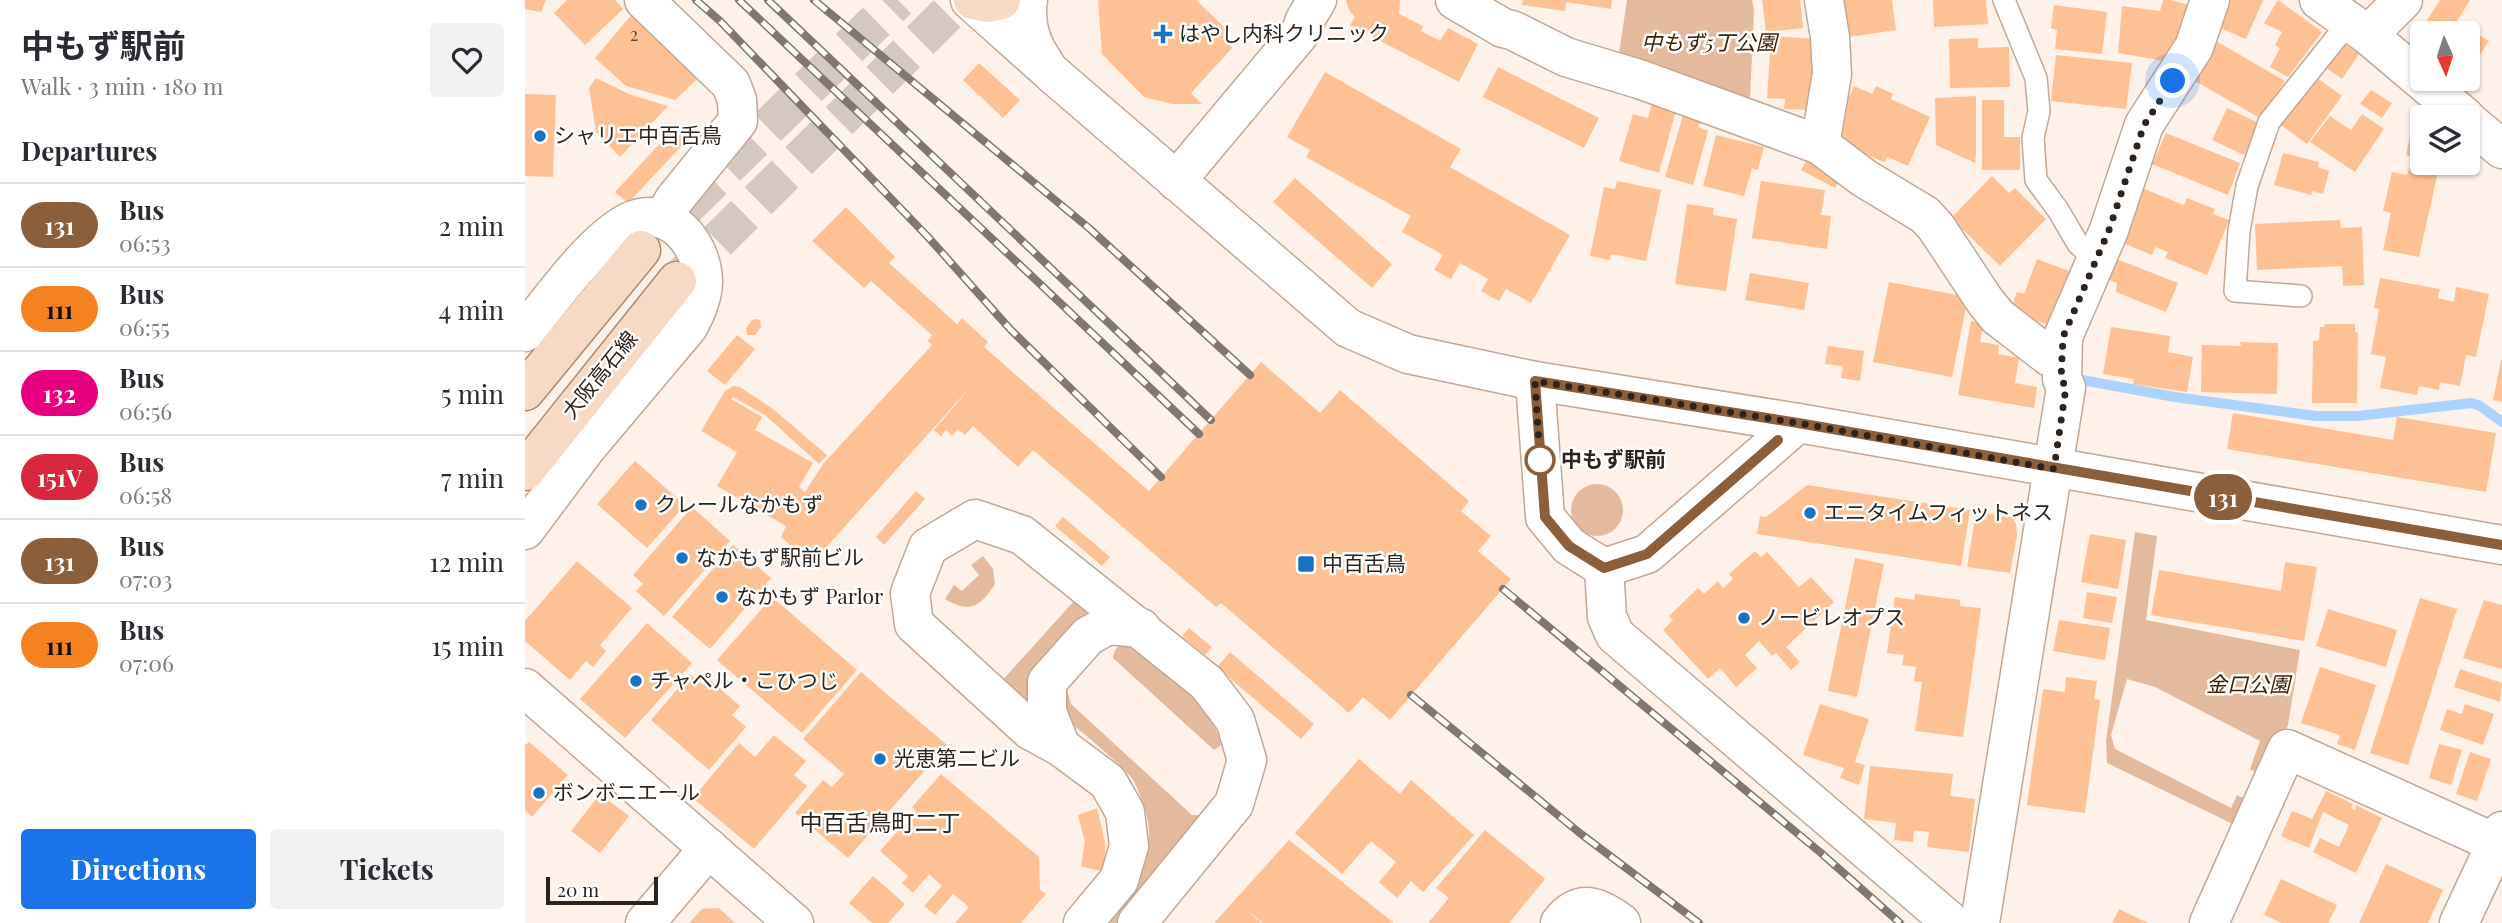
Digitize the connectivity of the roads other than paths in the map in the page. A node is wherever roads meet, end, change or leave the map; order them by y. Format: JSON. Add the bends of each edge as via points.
{"nodes":[{"id":1,"x":644,"y":0,"type":"edge"},
{"id":2,"x":971,"y":0,"type":"edge"},
{"id":3,"x":1000,"y":0,"type":"edge"},
{"id":4,"x":1028,"y":0,"type":"edge"},
{"id":5,"x":1317,"y":0,"type":"edge"},
{"id":6,"x":1455,"y":0,"type":"edge"},
{"id":7,"x":1824,"y":0,"type":"edge"},
{"id":8,"x":2004,"y":0,"type":"edge"},
{"id":9,"x":2210,"y":0,"type":"edge"},
{"id":10,"x":2403,"y":0,"type":"edge"},
{"id":11,"x":2345,"y":19,"type":"edge"},
{"id":12,"x":1055,"y":76,"type":"junction"},
{"id":13,"x":2450,"y":105,"type":"edge"},
{"id":14,"x":2480,"y":130,"type":"edge"},
{"id":15,"x":1820,"y":145,"type":"junction"},
{"id":16,"x":2502,"y":149,"type":"edge"},
{"id":17,"x":1176,"y":181,"type":"junction"},
{"id":18,"x":663,"y":219,"type":"junction"},
{"id":19,"x":642,"y":250,"type":"dead end"},
{"id":20,"x":2096,"y":260,"type":"junction"},
{"id":21,"x":677,"y":281,"type":"tunnel mouth"},
{"id":22,"x":2301,"y":296,"type":"dead end"},
{"id":23,"x":525,"y":332,"type":"edge"},
{"id":24,"x":2062,"y":362,"type":"junction"},
{"id":25,"x":1535,"y":381,"type":"junction"},
{"id":26,"x":525,"y":391,"type":"edge"},
{"id":27,"x":1798,"y":423,"type":"junction"},
{"id":28,"x":2054,"y":469,"type":"junction"},
{"id":29,"x":525,"y":471,"type":"edge"},
{"id":30,"x":525,"y":530,"type":"edge"},
{"id":31,"x":2502,"y":545,"type":"edge"},
{"id":32,"x":1604,"y":568,"type":"junction"},
{"id":33,"x":1141,"y":628,"type":"junction"},
{"id":34,"x":525,"y":688,"type":"edge"},
{"id":35,"x":1061,"y":747,"type":"junction"},
{"id":36,"x":2500,"y":840,"type":"edge"},
{"id":37,"x":709,"y":848,"type":"junction"},
{"id":38,"x":645,"y":923,"type":"edge"},
{"id":39,"x":795,"y":923,"type":"edge"},
{"id":40,"x":1083,"y":923,"type":"edge"},
{"id":41,"x":1137,"y":923,"type":"edge"},
{"id":42,"x":1560,"y":923,"type":"edge"},
{"id":43,"x":1621,"y":923,"type":"edge"},
{"id":44,"x":1952,"y":923,"type":"edge"},
{"id":45,"x":1980,"y":923,"type":"edge"},
{"id":46,"x":2209,"y":923,"type":"edge"},
{"id":47,"x":2459,"y":923,"type":"edge"}],
"edges":[{"from":1,"to":18,"type":"street","via":[[731,84],[737,100],[738,121]]},
{"from":2,"to":3,"type":"main road"},
{"from":2,"to":12,"type":"street"},
{"from":4,"to":12,"type":"street","via":[[1032,42]]},
{"from":5,"to":17,"type":"street","via":[[1300,33]]},
{"from":6,"to":15,"type":"street","via":[[1566,57]]},
{"from":7,"to":15,"type":"street","via":[[1832,74]]},
{"from":8,"to":20,"type":"lane","via":[[2036,78],[2036,180],[2078,244]]},
{"from":9,"to":20,"type":"street","via":[[2194,47],[2144,125]]},
{"from":10,"to":11,"type":"street"},
{"from":11,"to":13,"type":"street"},
{"from":11,"to":22,"type":"lane","via":[[2269,122],[2247,186],[2239,231],[2235,291]]},
{"from":12,"to":17,"type":"street"},
{"from":14,"to":16,"type":"street"},
{"from":15,"to":24,"type":"street","via":[[1925,215],[1998,317]]},
{"from":17,"to":25,"type":"street","via":[[1348,328],[1408,354]]},
{"from":18,"to":23,"type":"street","via":[[639,218],[608,236]]},
{"from":18,"to":30,"type":"street","via":[[685,234],[698,254],[703,282],[697,310]]},
{"from":19,"to":26,"type":"main road"},
{"from":20,"to":24,"type":"street","via":[[2063,337]]},
{"from":21,"to":29,"type":"main road","name":"大阪高石線"},
{"from":24,"to":28,"type":"street","via":[[2061,379],[2066,387]]},
{"from":25,"to":27,"type":"street"},
{"from":25,"to":32,"type":"street","via":[[1545,517],[1569,546]]},
{"from":27,"to":28,"type":"street"},
{"from":27,"to":32,"type":"street","via":[[1647,554]]},
{"from":28,"to":31,"type":"street"},
{"from":28,"to":45,"type":"street"},
{"from":32,"to":44,"type":"street","via":[[1607,617],[1615,635]]},
{"from":33,"to":35,"type":"street","via":[[1108,625],[1088,636],[1047,682],[1047,712]]},
{"from":33,"to":35,"type":"street","via":[[1022,534],[975,519],[928,547],[910,593],[914,624],[1030,730]]},
{"from":33,"to":41,"type":"street","via":[[1207,683],[1235,720],[1247,760],[1234,804]]},
{"from":34,"to":37,"type":"street"},
{"from":35,"to":40,"type":"street","via":[[1108,782],[1125,812],[1129,846],[1119,880]]},
{"from":36,"to":46,"type":"street","via":[[2287,749]]},
{"from":36,"to":47,"type":"street"},
{"from":37,"to":38,"type":"street"},
{"from":37,"to":39,"type":"street"},
{"from":42,"to":43,"type":"street","via":[[1569,912],[1584,906],[1602,910]]}]}
